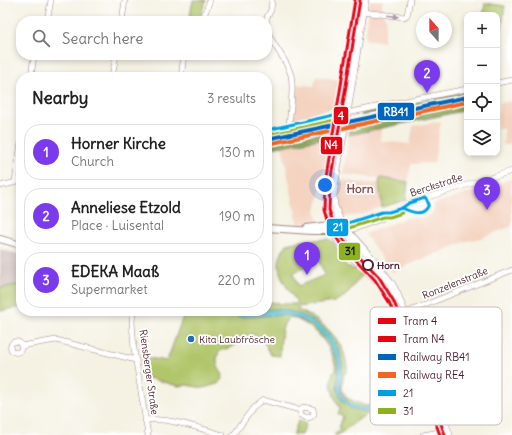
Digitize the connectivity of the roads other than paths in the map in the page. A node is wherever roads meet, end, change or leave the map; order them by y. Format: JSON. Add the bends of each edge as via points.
{"nodes":[{"id":1,"x":51,"y":0,"type":"edge"},
{"id":2,"x":125,"y":0,"type":"edge"},
{"id":3,"x":210,"y":0,"type":"edge"},
{"id":4,"x":272,"y":0,"type":"edge"},
{"id":5,"x":357,"y":0,"type":"edge"},
{"id":6,"x":365,"y":0,"type":"edge"},
{"id":7,"x":410,"y":0,"type":"edge"},
{"id":8,"x":363,"y":12,"type":"junction"},
{"id":9,"x":48,"y":16,"type":"edge"},
{"id":10,"x":123,"y":16,"type":"edge"},
{"id":11,"x":204,"y":16,"type":"edge"},
{"id":12,"x":268,"y":16,"type":"edge"},
{"id":13,"x":272,"y":41,"type":"edge"},
{"id":14,"x":33,"y":60,"type":"edge"},
{"id":15,"x":115,"y":60,"type":"edge"},
{"id":16,"x":183,"y":60,"type":"edge"},
{"id":17,"x":32,"y":72,"type":"edge"},
{"id":18,"x":113,"y":72,"type":"edge"},
{"id":19,"x":181,"y":72,"type":"edge"},
{"id":20,"x":512,"y":80,"type":"edge"},
{"id":21,"x":500,"y":82,"type":"edge"},
{"id":22,"x":464,"y":90,"type":"edge"},
{"id":23,"x":347,"y":112,"type":"junction"},
{"id":24,"x":338,"y":114,"type":"junction"},
{"id":25,"x":289,"y":125,"type":"junction"},
{"id":26,"x":272,"y":129,"type":"edge"},
{"id":27,"x":512,"y":171,"type":"edge"},
{"id":28,"x":16,"y":182,"type":"edge"},
{"id":29,"x":0,"y":186,"type":"edge"},
{"id":30,"x":389,"y":212,"type":"junction"},
{"id":31,"x":341,"y":224,"type":"junction"},
{"id":32,"x":272,"y":228,"type":"edge"},
{"id":33,"x":331,"y":228,"type":"junction"},
{"id":34,"x":346,"y":230,"type":"junction"},
{"id":35,"x":0,"y":239,"type":"edge"},
{"id":36,"x":16,"y":244,"type":"edge"},
{"id":37,"x":512,"y":270,"type":"edge"},
{"id":38,"x":394,"y":307,"type":"edge"},
{"id":39,"x":403,"y":307,"type":"edge"},
{"id":40,"x":418,"y":307,"type":"edge"},
{"id":41,"x":133,"y":316,"type":"edge"},
{"id":42,"x":21,"y":346,"type":"dead end"},
{"id":43,"x":136,"y":360,"type":"junction"},
{"id":44,"x":300,"y":410,"type":"dead end"},
{"id":45,"x":145,"y":420,"type":"junction"},
{"id":46,"x":445,"y":425,"type":"edge"},
{"id":47,"x":441,"y":432,"type":"edge"},
{"id":48,"x":148,"y":435,"type":"edge"},
{"id":49,"x":224,"y":435,"type":"edge"},
{"id":50,"x":232,"y":435,"type":"edge"},
{"id":51,"x":423,"y":435,"type":"edge"},
{"id":52,"x":449,"y":435,"type":"edge"}],
"edges":[{"from":1,"to":9,"type":"street"},
{"from":2,"to":10,"type":"street"},
{"from":3,"to":11,"type":"street"},
{"from":4,"to":12,"type":"street"},
{"from":5,"to":24,"type":"main road"},
{"from":6,"to":8,"type":"main road"},
{"from":8,"to":7,"type":"street","one_way":true,"via":[[404,17],[407,15]]},
{"from":8,"to":23,"type":"main road"},
{"from":13,"to":25,"type":"street","via":[[291,73]]},
{"from":14,"to":17,"type":"street"},
{"from":15,"to":18,"type":"street"},
{"from":16,"to":19,"type":"street"},
{"from":20,"to":21,"type":"street"},
{"from":22,"to":23,"type":"street"},
{"from":23,"to":24,"type":"street"},
{"from":23,"to":31,"type":"main road","via":[[333,196]]},
{"from":24,"to":25,"type":"street"},
{"from":24,"to":33,"type":"main road","via":[[326,196]]},
{"from":25,"to":26,"type":"street"},
{"from":27,"to":30,"type":"street","name":"Berckstraße","via":[[409,203]]},
{"from":28,"to":29,"type":"street"},
{"from":30,"to":31,"type":"street","name":"Berckstraße"},
{"from":30,"to":34,"type":"street","name":"Berckstraße","via":[[381,219]]},
{"from":31,"to":33,"type":"main road"},
{"from":31,"to":34,"type":"main road"},
{"from":32,"to":33,"type":"street","via":[[312,231]]},
{"from":33,"to":34,"type":"main road"},
{"from":33,"to":38,"type":"main road","via":[[344,247],[379,284]]},
{"from":34,"to":39,"type":"main road","via":[[391,283]]},
{"from":35,"to":36,"type":"street"},
{"from":37,"to":40,"type":"street","name":"Ronzelenstraße"},
{"from":41,"to":43,"type":"street","name":"Riensberger Straße"},
{"from":42,"to":43,"type":"street","via":[[56,340]]},
{"from":43,"to":45,"type":"street","name":"Riensberger Straße"},
{"from":44,"to":50,"type":"street","via":[[263,400],[253,408]]},
{"from":45,"to":48,"type":"street","name":"Riensberger Straße"},
{"from":45,"to":49,"type":"street","via":[[160,419]]},
{"from":46,"to":52,"type":"main road"},
{"from":47,"to":51,"type":"street"}]}
